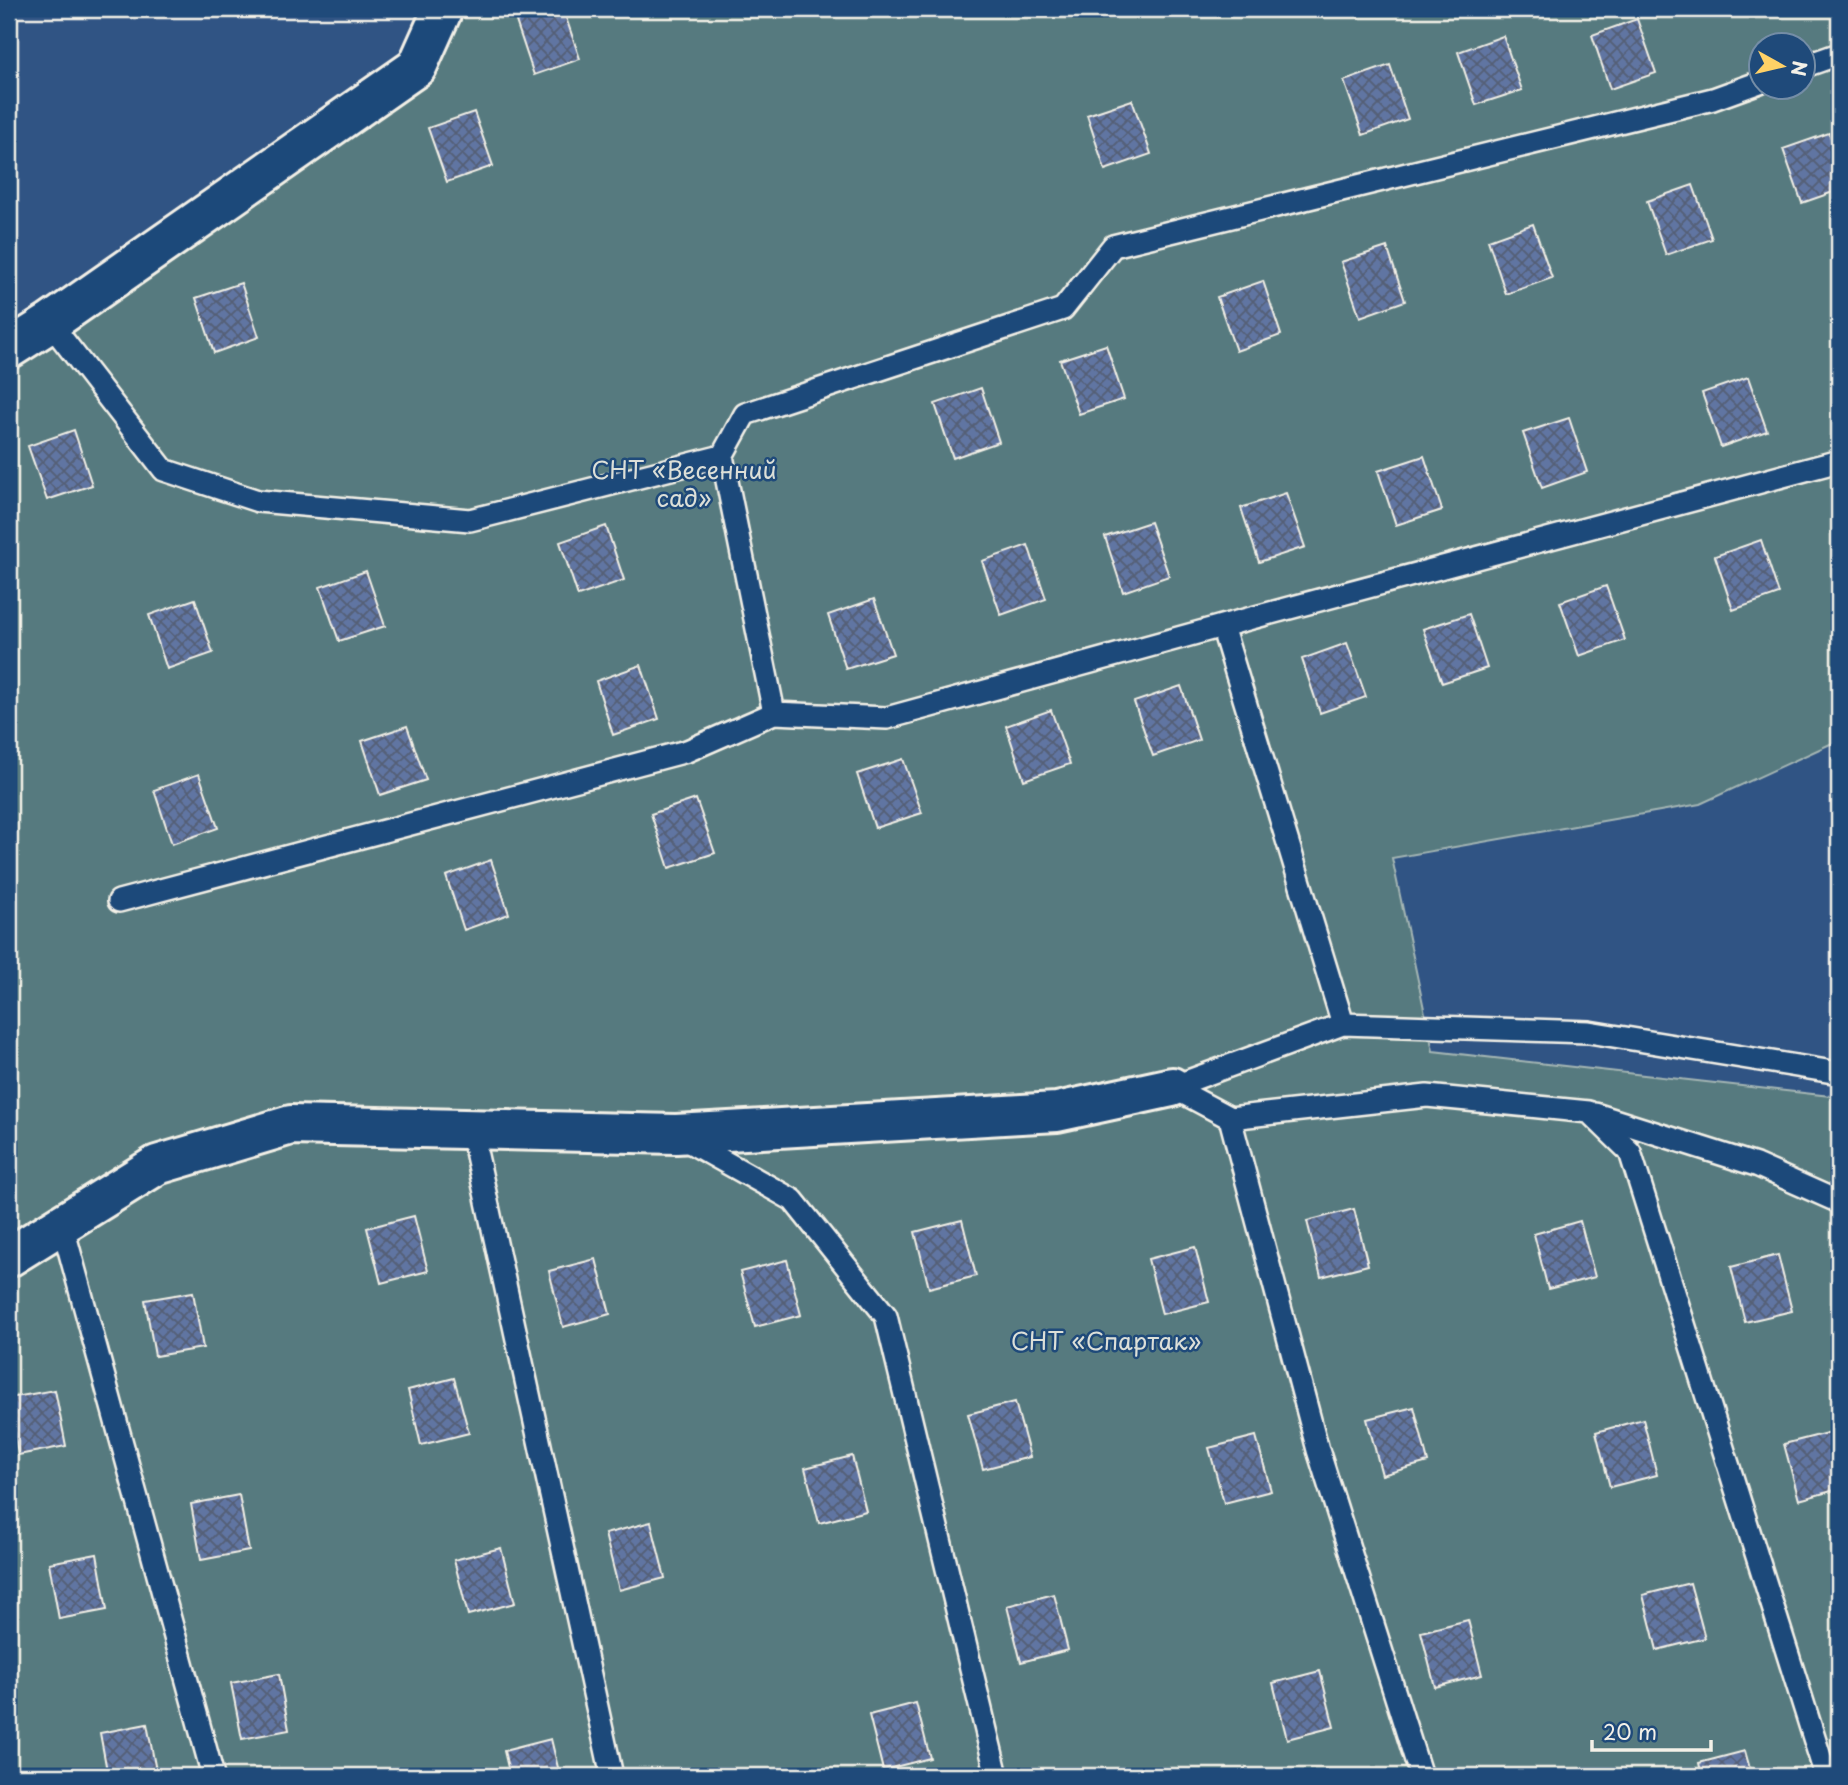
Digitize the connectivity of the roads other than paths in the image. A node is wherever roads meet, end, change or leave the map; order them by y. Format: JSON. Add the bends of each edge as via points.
{"nodes":[{"id":1,"x":443,"y":9,"type":"edge"},
{"id":2,"x":1839,"y":54,"type":"edge"},
{"id":3,"x":1816,"y":62,"type":"edge"},
{"id":4,"x":1746,"y":87,"type":"edge"},
{"id":5,"x":50,"y":323,"type":"junction"},
{"id":6,"x":9,"y":349,"type":"edge"},
{"id":7,"x":722,"y":456,"type":"junction"},
{"id":8,"x":1839,"y":461,"type":"edge"},
{"id":9,"x":1222,"y":626,"type":"junction"},
{"id":10,"x":774,"y":713,"type":"junction"},
{"id":11,"x":119,"y":901,"type":"dead end"},
{"id":12,"x":1343,"y":1024,"type":"junction"},
{"id":13,"x":1839,"y":1073,"type":"edge"},
{"id":14,"x":1172,"y":1087,"type":"junction"},
{"id":15,"x":1589,"y":1112,"type":"junction"},
{"id":16,"x":1230,"y":1118,"type":"junction"},
{"id":17,"x":471,"y":1128,"type":"junction"},
{"id":18,"x":676,"y":1134,"type":"junction"},
{"id":19,"x":1839,"y":1202,"type":"edge"},
{"id":20,"x":62,"y":1224,"type":"junction"},
{"id":21,"x":9,"y":1257,"type":"edge"},
{"id":22,"x":214,"y":1776,"type":"edge"},
{"id":23,"x":612,"y":1776,"type":"edge"},
{"id":24,"x":997,"y":1776,"type":"edge"},
{"id":25,"x":1421,"y":1776,"type":"edge"},
{"id":26,"x":1826,"y":1776,"type":"edge"}],
"edges":[{"from":1,"to":5,"type":"street","via":[[417,67]]},
{"from":2,"to":3,"type":"lane"},
{"from":4,"to":7,"type":"lane","via":[[1713,99],[1112,246],[1063,309],[745,414]]},
{"from":5,"to":6,"type":"street"},
{"from":5,"to":7,"type":"lane","via":[[164,470],[258,501],[470,520]]},
{"from":7,"to":10,"type":"lane"},
{"from":8,"to":9,"type":"lane"},
{"from":9,"to":10,"type":"lane","via":[[887,718]]},
{"from":9,"to":12,"type":"lane"},
{"from":10,"to":11,"type":"lane","via":[[687,751]]},
{"from":12,"to":13,"type":"lane","via":[[1589,1032]]},
{"from":12,"to":14,"type":"lane"},
{"from":14,"to":16,"type":"lane"},
{"from":14,"to":18,"type":"street","via":[[1057,1112]]},
{"from":15,"to":16,"type":"lane","via":[[1427,1096]]},
{"from":15,"to":19,"type":"lane","via":[[1756,1165]]},
{"from":15,"to":26,"type":"lane","via":[[1630,1152]]},
{"from":16,"to":25,"type":"lane","via":[[1318,1450]]},
{"from":17,"to":18,"type":"street"},
{"from":17,"to":20,"type":"street","via":[[291,1125],[157,1166]]},
{"from":17,"to":23,"type":"lane"},
{"from":18,"to":24,"type":"lane","via":[[793,1200],[886,1316]]},
{"from":20,"to":21,"type":"street"},
{"from":20,"to":22,"type":"lane"}]}
